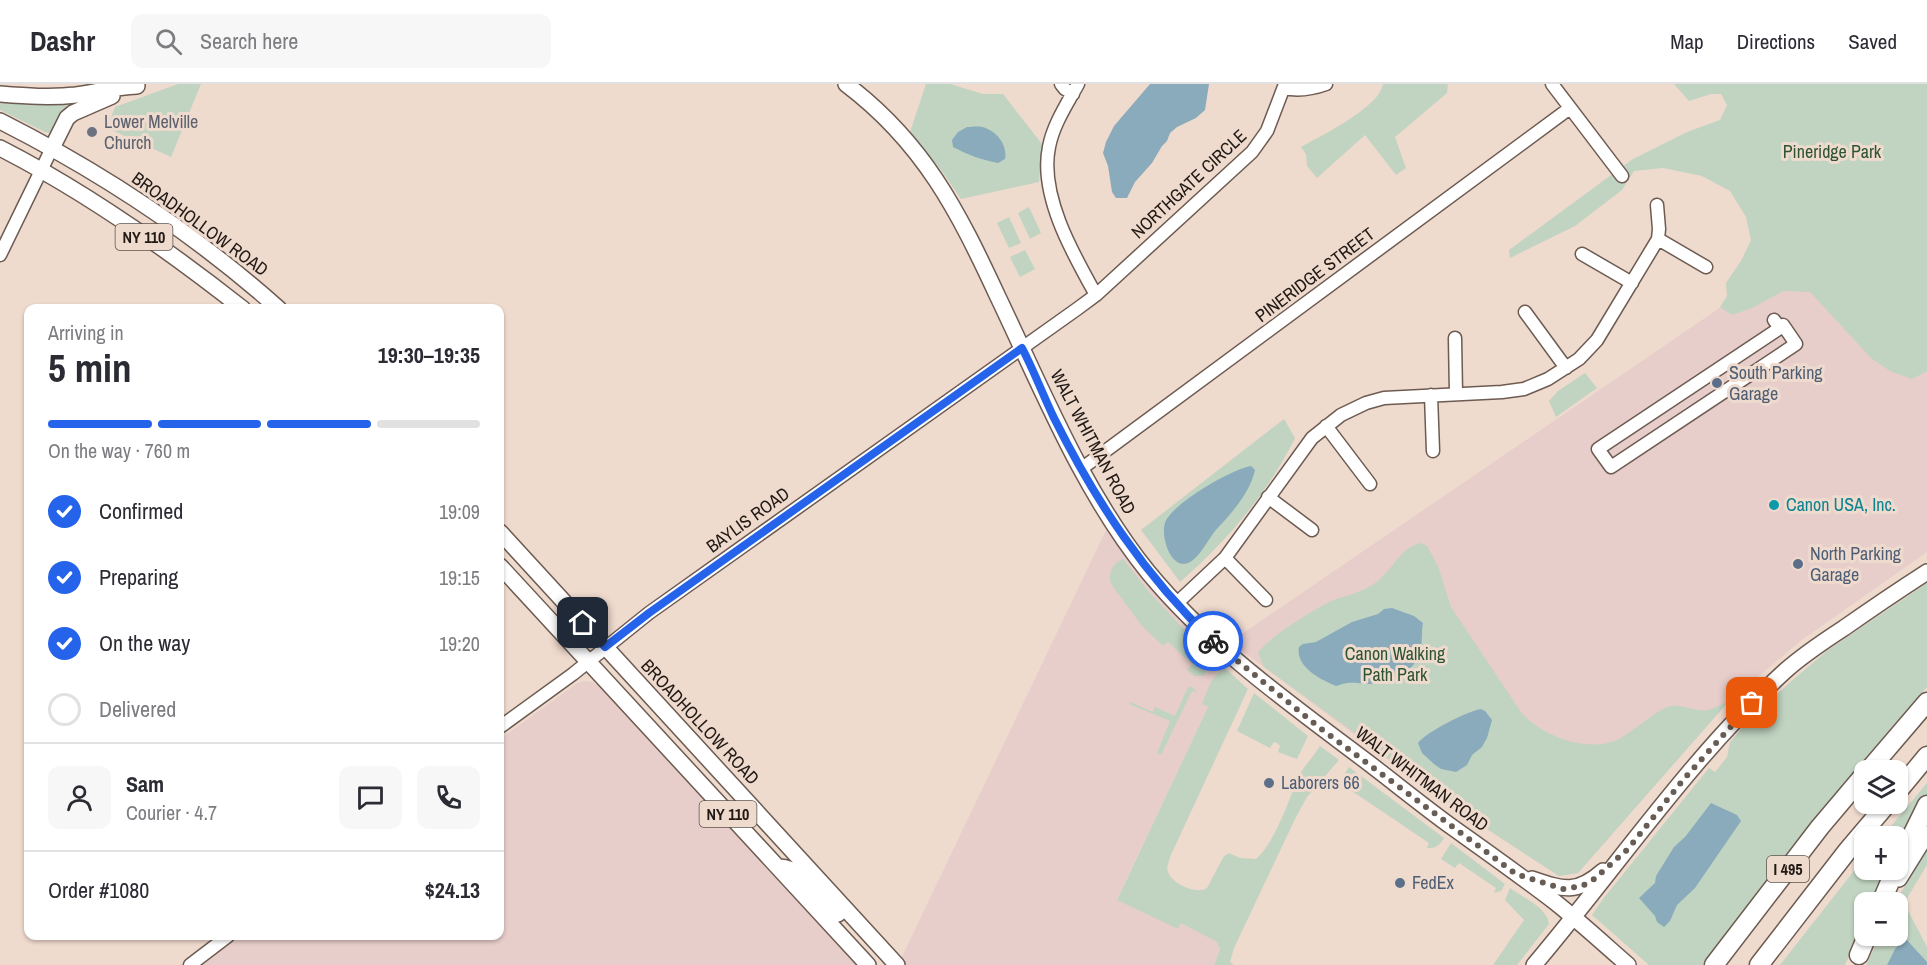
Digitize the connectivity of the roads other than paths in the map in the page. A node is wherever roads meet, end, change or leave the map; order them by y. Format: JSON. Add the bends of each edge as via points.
{"nodes":[{"id":1,"x":846,"y":84,"type":"edge"},
{"id":2,"x":1062,"y":84,"type":"edge"},
{"id":3,"x":1326,"y":84,"type":"edge"},
{"id":4,"x":1552,"y":84,"type":"edge"},
{"id":5,"x":139,"y":85,"type":"edge"},
{"id":6,"x":1284,"y":86,"type":"edge"},
{"id":7,"x":1076,"y":89,"type":"edge"},
{"id":8,"x":0,"y":94,"type":"edge"},
{"id":9,"x":1570,"y":108,"type":"junction"},
{"id":10,"x":0,"y":121,"type":"edge"},
{"id":11,"x":0,"y":148,"type":"edge"},
{"id":12,"x":52,"y":148,"type":"junction"},
{"id":13,"x":42,"y":171,"type":"junction"},
{"id":14,"x":1622,"y":176,"type":"dead end"},
{"id":15,"x":1657,"y":205,"type":"dead end"},
{"id":16,"x":1658,"y":239,"type":"junction"},
{"id":17,"x":1582,"y":254,"type":"dead end"},
{"id":18,"x":0,"y":255,"type":"edge"},
{"id":19,"x":1706,"y":267,"type":"dead end"},
{"id":20,"x":1632,"y":283,"type":"junction"},
{"id":21,"x":1096,"y":295,"type":"junction"},
{"id":22,"x":236,"y":304,"type":"edge"},
{"id":23,"x":273,"y":304,"type":"edge"},
{"id":24,"x":1525,"y":312,"type":"dead end"},
{"id":25,"x":1777,"y":324,"type":"joint"},
{"id":26,"x":1455,"y":338,"type":"dead end"},
{"id":27,"x":1022,"y":348,"type":"junction"},
{"id":28,"x":1566,"y":368,"type":"junction"},
{"id":29,"x":1456,"y":394,"type":"junction"},
{"id":30,"x":1431,"y":396,"type":"junction"},
{"id":31,"x":1326,"y":426,"type":"junction"},
{"id":32,"x":1433,"y":451,"type":"dead end"},
{"id":33,"x":1081,"y":469,"type":"junction"},
{"id":34,"x":1370,"y":484,"type":"dead end"},
{"id":35,"x":1268,"y":497,"type":"junction"},
{"id":36,"x":1312,"y":530,"type":"dead end"},
{"id":37,"x":504,"y":536,"type":"edge"},
{"id":38,"x":1225,"y":558,"type":"junction"},
{"id":39,"x":504,"y":570,"type":"edge"},
{"id":40,"x":1927,"y":572,"type":"edge"},
{"id":41,"x":1266,"y":600,"type":"dead end"},
{"id":42,"x":1177,"y":603,"type":"junction"},
{"id":43,"x":605,"y":647,"type":"junction"},
{"id":44,"x":588,"y":662,"type":"junction"},
{"id":45,"x":1927,"y":702,"type":"edge"},
{"id":46,"x":504,"y":724,"type":"edge"},
{"id":47,"x":1927,"y":756,"type":"edge"},
{"id":48,"x":1877,"y":760,"type":"edge"},
{"id":49,"x":1908,"y":779,"type":"edge"},
{"id":50,"x":1854,"y":787,"type":"edge"},
{"id":51,"x":1927,"y":805,"type":"edge"},
{"id":52,"x":1879,"y":814,"type":"edge"},
{"id":53,"x":1927,"y":834,"type":"edge"},
{"id":54,"x":1908,"y":844,"type":"edge"},
{"id":55,"x":1628,"y":849,"type":"junction"},
{"id":56,"x":777,"y":867,"type":"junction"},
{"id":57,"x":1516,"y":874,"type":"junction"},
{"id":58,"x":1892,"y":892,"type":"edge"},
{"id":59,"x":1574,"y":918,"type":"junction"},
{"id":60,"x":857,"y":923,"type":"junction"},
{"id":61,"x":223,"y":940,"type":"edge"},
{"id":62,"x":1863,"y":946,"type":"edge"},
{"id":63,"x":1856,"y":960,"type":"edge"},
{"id":64,"x":190,"y":965,"type":"edge"},
{"id":65,"x":868,"y":965,"type":"edge"},
{"id":66,"x":897,"y":965,"type":"edge"},
{"id":67,"x":1534,"y":965,"type":"edge"},
{"id":68,"x":1628,"y":965,"type":"edge"},
{"id":69,"x":1714,"y":965,"type":"edge"},
{"id":70,"x":1759,"y":965,"type":"edge"}],
"edges":[{"from":1,"to":27,"type":"main road","name":"WALT WHITMAN ROAD","via":[[884,117],[925,163],[954,206]]},
{"from":2,"to":7,"type":"street","via":[[1065,89]]},
{"from":3,"to":6,"type":"street","via":[[1293,90]]},
{"from":4,"to":9,"type":"street"},
{"from":5,"to":8,"type":"main road","via":[[60,96]]},
{"from":5,"to":12,"type":"main road","via":[[73,112]]},
{"from":6,"to":21,"type":"street","name":"NORTHGATE CIRCLE","via":[[1267,131],[1252,152]]},
{"from":7,"to":21,"type":"street","via":[[1054,129],[1047,175],[1054,208]]},
{"from":9,"to":14,"type":"street"},
{"from":9,"to":33,"type":"street","name":"PINERIDGE STREET"},
{"from":10,"to":12,"type":"main road","name":"BROADHOLLOW ROAD","number":"NY 110"},
{"from":11,"to":13,"type":"main road","number":"NY 110"},
{"from":12,"to":13,"type":"street"},
{"from":12,"to":23,"type":"main road","name":"BROADHOLLOW ROAD","number":"NY 110","via":[[196,241]]},
{"from":13,"to":18,"type":"street"},
{"from":13,"to":22,"type":"main road","number":"NY 110","via":[[97,204]]},
{"from":15,"to":16,"type":"street"},
{"from":16,"to":19,"type":"street"},
{"from":16,"to":20,"type":"street"},
{"from":17,"to":20,"type":"street"},
{"from":20,"to":28,"type":"street","via":[[1597,340]]},
{"from":21,"to":27,"type":"street","name":"NORTHGATE CIRCLE"},
{"from":24,"to":28,"type":"street"},
{"from":25,"to":25,"type":"street","via":[[1598,448],[1611,467],[1796,344],[1783,325]]},
{"from":26,"to":29,"type":"street"},
{"from":27,"to":33,"type":"main road","name":"WALT WHITMAN ROAD"},
{"from":27,"to":43,"type":"street","name":"BAYLIS ROAD"},
{"from":28,"to":29,"type":"street","via":[[1524,388]]},
{"from":29,"to":30,"type":"street"},
{"from":30,"to":31,"type":"street","via":[[1384,398],[1366,403]]},
{"from":30,"to":32,"type":"street"},
{"from":31,"to":34,"type":"street"},
{"from":31,"to":35,"type":"street","via":[[1312,438]]},
{"from":33,"to":42,"type":"main road","name":"WALT WHITMAN ROAD","via":[[1114,524]]},
{"from":35,"to":36,"type":"street"},
{"from":35,"to":38,"type":"street"},
{"from":37,"to":43,"type":"main road","name":"BROADHOLLOW ROAD","number":"NY 110"},
{"from":38,"to":41,"type":"street"},
{"from":38,"to":42,"type":"street"},
{"from":39,"to":44,"type":"main road","number":"NY 110"},
{"from":40,"to":55,"type":"main road","via":[[1787,669],[1730,725]]},
{"from":42,"to":57,"type":"main road","name":"WALT WHITMAN ROAD","via":[[1227,654]]},
{"from":43,"to":44,"type":"street","name":"BAYLIS ROAD"},
{"from":43,"to":60,"type":"main road","name":"BROADHOLLOW ROAD","number":"NY 110"},
{"from":44,"to":46,"type":"street","name":"BAYLIS ROAD"},
{"from":44,"to":56,"type":"main road","number":"NY 110"},
{"from":45,"to":48,"type":"highway"},
{"from":47,"to":49,"type":"highway"},
{"from":50,"to":69,"type":"highway","number":"I 495"},
{"from":51,"to":54,"type":"highway"},
{"from":52,"to":70,"type":"highway","number":"I 495"},
{"from":53,"to":58,"type":"main road"},
{"from":55,"to":57,"type":"main road","via":[[1582,886],[1563,889]]},
{"from":55,"to":59,"type":"main road"},
{"from":56,"to":60,"type":"main road","via":[[794,870],[830,907]]},
{"from":56,"to":65,"type":"main road","number":"NY 110"},
{"from":57,"to":59,"type":"main road","name":"WALT WHITMAN ROAD"},
{"from":59,"to":67,"type":"main road"},
{"from":59,"to":68,"type":"main road","name":"WALT WHITMAN ROAD"},
{"from":60,"to":66,"type":"main road","name":"BROADHOLLOW ROAD","number":"NY 110"},
{"from":61,"to":64,"type":"street"},
{"from":62,"to":63,"type":"highway"}]}
